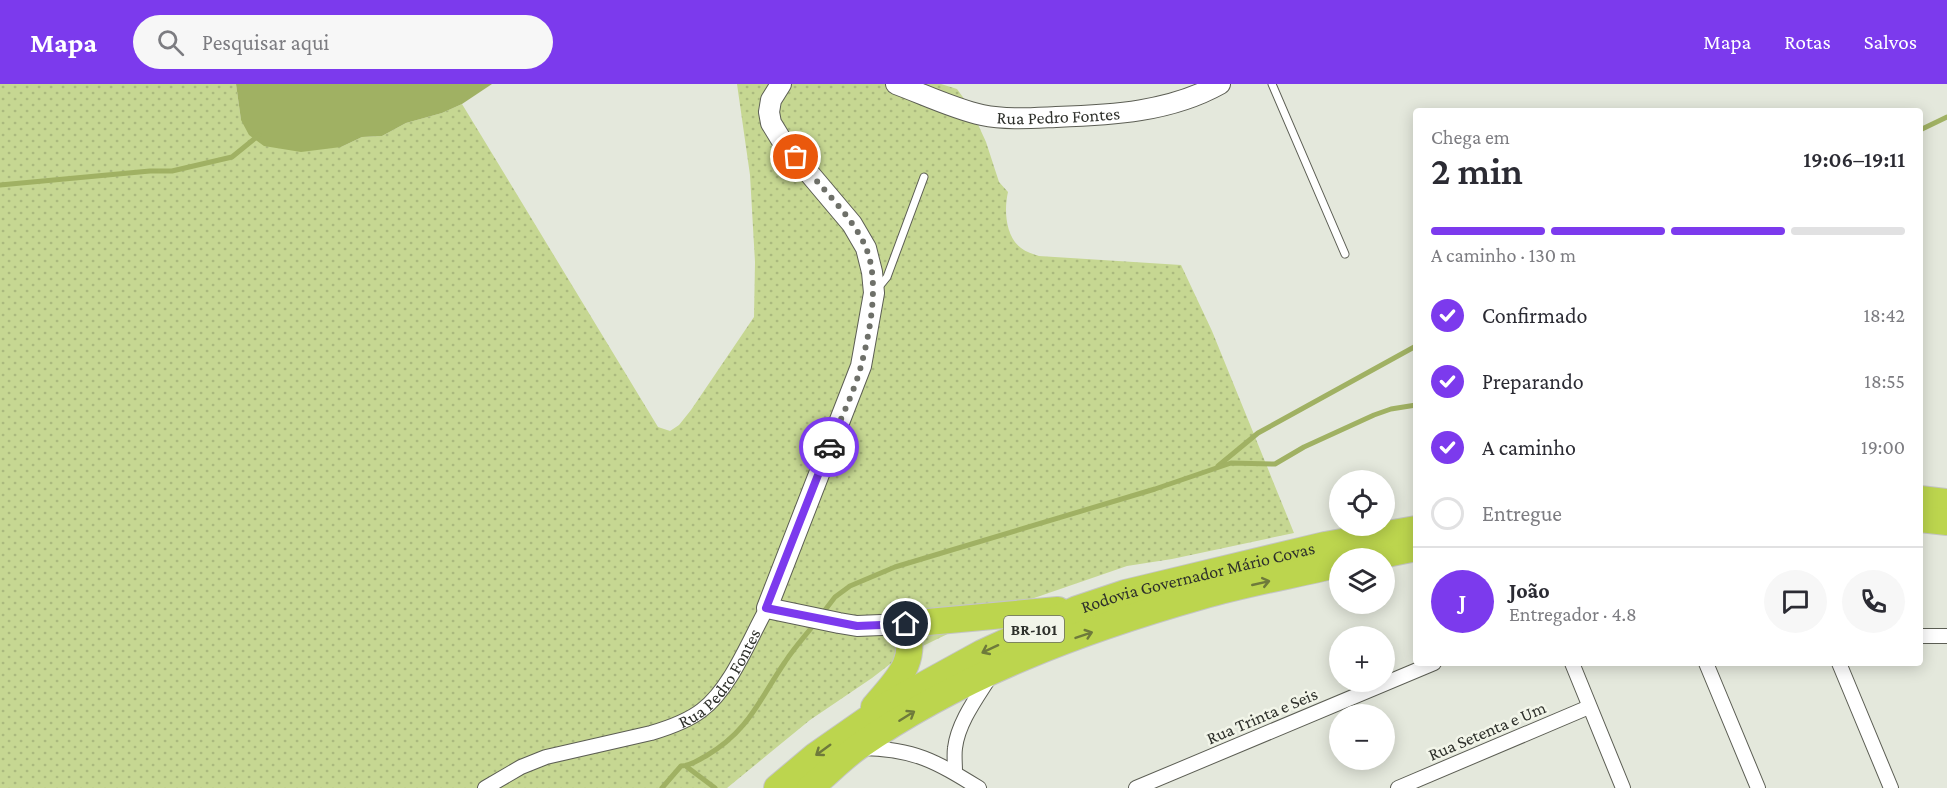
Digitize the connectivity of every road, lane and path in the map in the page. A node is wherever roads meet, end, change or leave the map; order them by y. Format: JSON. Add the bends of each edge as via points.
{"nodes":[{"id":1,"x":781,"y":84,"type":"edge"},
{"id":2,"x":896,"y":84,"type":"edge"},
{"id":3,"x":1220,"y":84,"type":"edge"},
{"id":4,"x":1272,"y":84,"type":"edge"},
{"id":5,"x":924,"y":177,"type":"dead end"},
{"id":6,"x":1345,"y":254,"type":"dead end"},
{"id":7,"x":874,"y":293,"type":"junction"},
{"id":8,"x":1923,"y":499,"type":"edge"},
{"id":9,"x":1947,"y":502,"type":"edge"},
{"id":10,"x":1923,"y":519,"type":"edge"},
{"id":11,"x":1947,"y":522,"type":"edge"},
{"id":12,"x":1413,"y":530,"type":"edge"},
{"id":13,"x":1413,"y":549,"type":"edge"},
{"id":14,"x":1395,"y":552,"type":"edge"},
{"id":15,"x":1329,"y":567,"type":"edge"},
{"id":16,"x":766,"y":608,"type":"junction"},
{"id":17,"x":1077,"y":609,"type":"junction"},
{"id":18,"x":906,"y":624,"type":"junction"},
{"id":19,"x":1923,"y":636,"type":"edge"},
{"id":20,"x":1947,"y":636,"type":"edge"},
{"id":21,"x":1427,"y":666,"type":"edge"},
{"id":22,"x":1573,"y":666,"type":"edge"},
{"id":23,"x":1707,"y":666,"type":"edge"},
{"id":24,"x":1840,"y":666,"type":"edge"},
{"id":25,"x":994,"y":671,"type":"junction"},
{"id":26,"x":1589,"y":706,"type":"junction"},
{"id":27,"x":858,"y":736,"type":"junction"},
{"id":28,"x":955,"y":772,"type":"junction"},
{"id":29,"x":485,"y":788,"type":"edge"},
{"id":30,"x":777,"y":788,"type":"edge"},
{"id":31,"x":810,"y":788,"type":"edge"},
{"id":32,"x":979,"y":788,"type":"edge"},
{"id":33,"x":1136,"y":788,"type":"edge"},
{"id":34,"x":1398,"y":788,"type":"edge"},
{"id":35,"x":1623,"y":788,"type":"edge"},
{"id":36,"x":1758,"y":788,"type":"edge"},
{"id":37,"x":1891,"y":788,"type":"edge"}],
"edges":[{"from":1,"to":7,"type":"street","name":"Rua Pedro Fontes","via":[[771,100],[771,123],[866,248]]},
{"from":2,"to":3,"type":"street","name":"Rua Pedro Fontes","via":[[982,115],[1021,118],[1099,116],[1143,110],[1180,102]]},
{"from":4,"to":6,"type":"lane"},
{"from":5,"to":7,"type":"lane","via":[[887,277]]},
{"from":7,"to":16,"type":"street","name":"Rua Pedro Fontes","via":[[861,366]]},
{"from":8,"to":9,"type":"highway"},
{"from":10,"to":11,"type":"highway"},
{"from":12,"to":17,"type":"highway","name":"Rodovia Governador Mário Covas","number":"BR-101","via":[[1325,545],[1125,593]]},
{"from":13,"to":14,"type":"highway"},
{"from":25,"to":15,"type":"highway","name":"Rodovia Governador Mário Covas","number":"BR-101","one_way":true,"via":[[1030,653],[1129,619],[1204,596]]},
{"from":16,"to":18,"type":"street","via":[[857,626]]},
{"from":16,"to":29,"type":"street","name":"Rua Pedro Fontes","via":[[728,680],[701,711],[651,733],[546,757]]},
{"from":17,"to":18,"type":"highway"},
{"from":17,"to":27,"type":"highway","name":"Rodovia Governador Mário Covas","number":"BR-101","one_way":true,"via":[[982,652],[891,703]]},
{"from":18,"to":27,"type":"highway","via":[[911,640],[909,656]]},
{"from":19,"to":20,"type":"street"},
{"from":21,"to":33,"type":"street","name":"Rua Trinta e Seis"},
{"from":22,"to":26,"type":"street"},
{"from":23,"to":36,"type":"street"},
{"from":24,"to":37,"type":"street"},
{"from":27,"to":25,"type":"highway","name":"Rodovia Governador Mário Covas","number":"BR-101","one_way":true},
{"from":25,"to":28,"type":"street","via":[[963,725],[955,747]]},
{"from":26,"to":34,"type":"street","name":"Rua Setenta e Um"},
{"from":26,"to":35,"type":"street"},
{"from":27,"to":28,"type":"street","via":[[913,753]]},
{"from":27,"to":30,"type":"highway","name":"Rodovia Governador Mário Covas","number":"BR-101","one_way":true,"via":[[815,756]]},
{"from":27,"to":31,"type":"highway","name":"Rodovia Governador Mário Covas","number":"BR-101"},
{"from":28,"to":32,"type":"street"}]}
